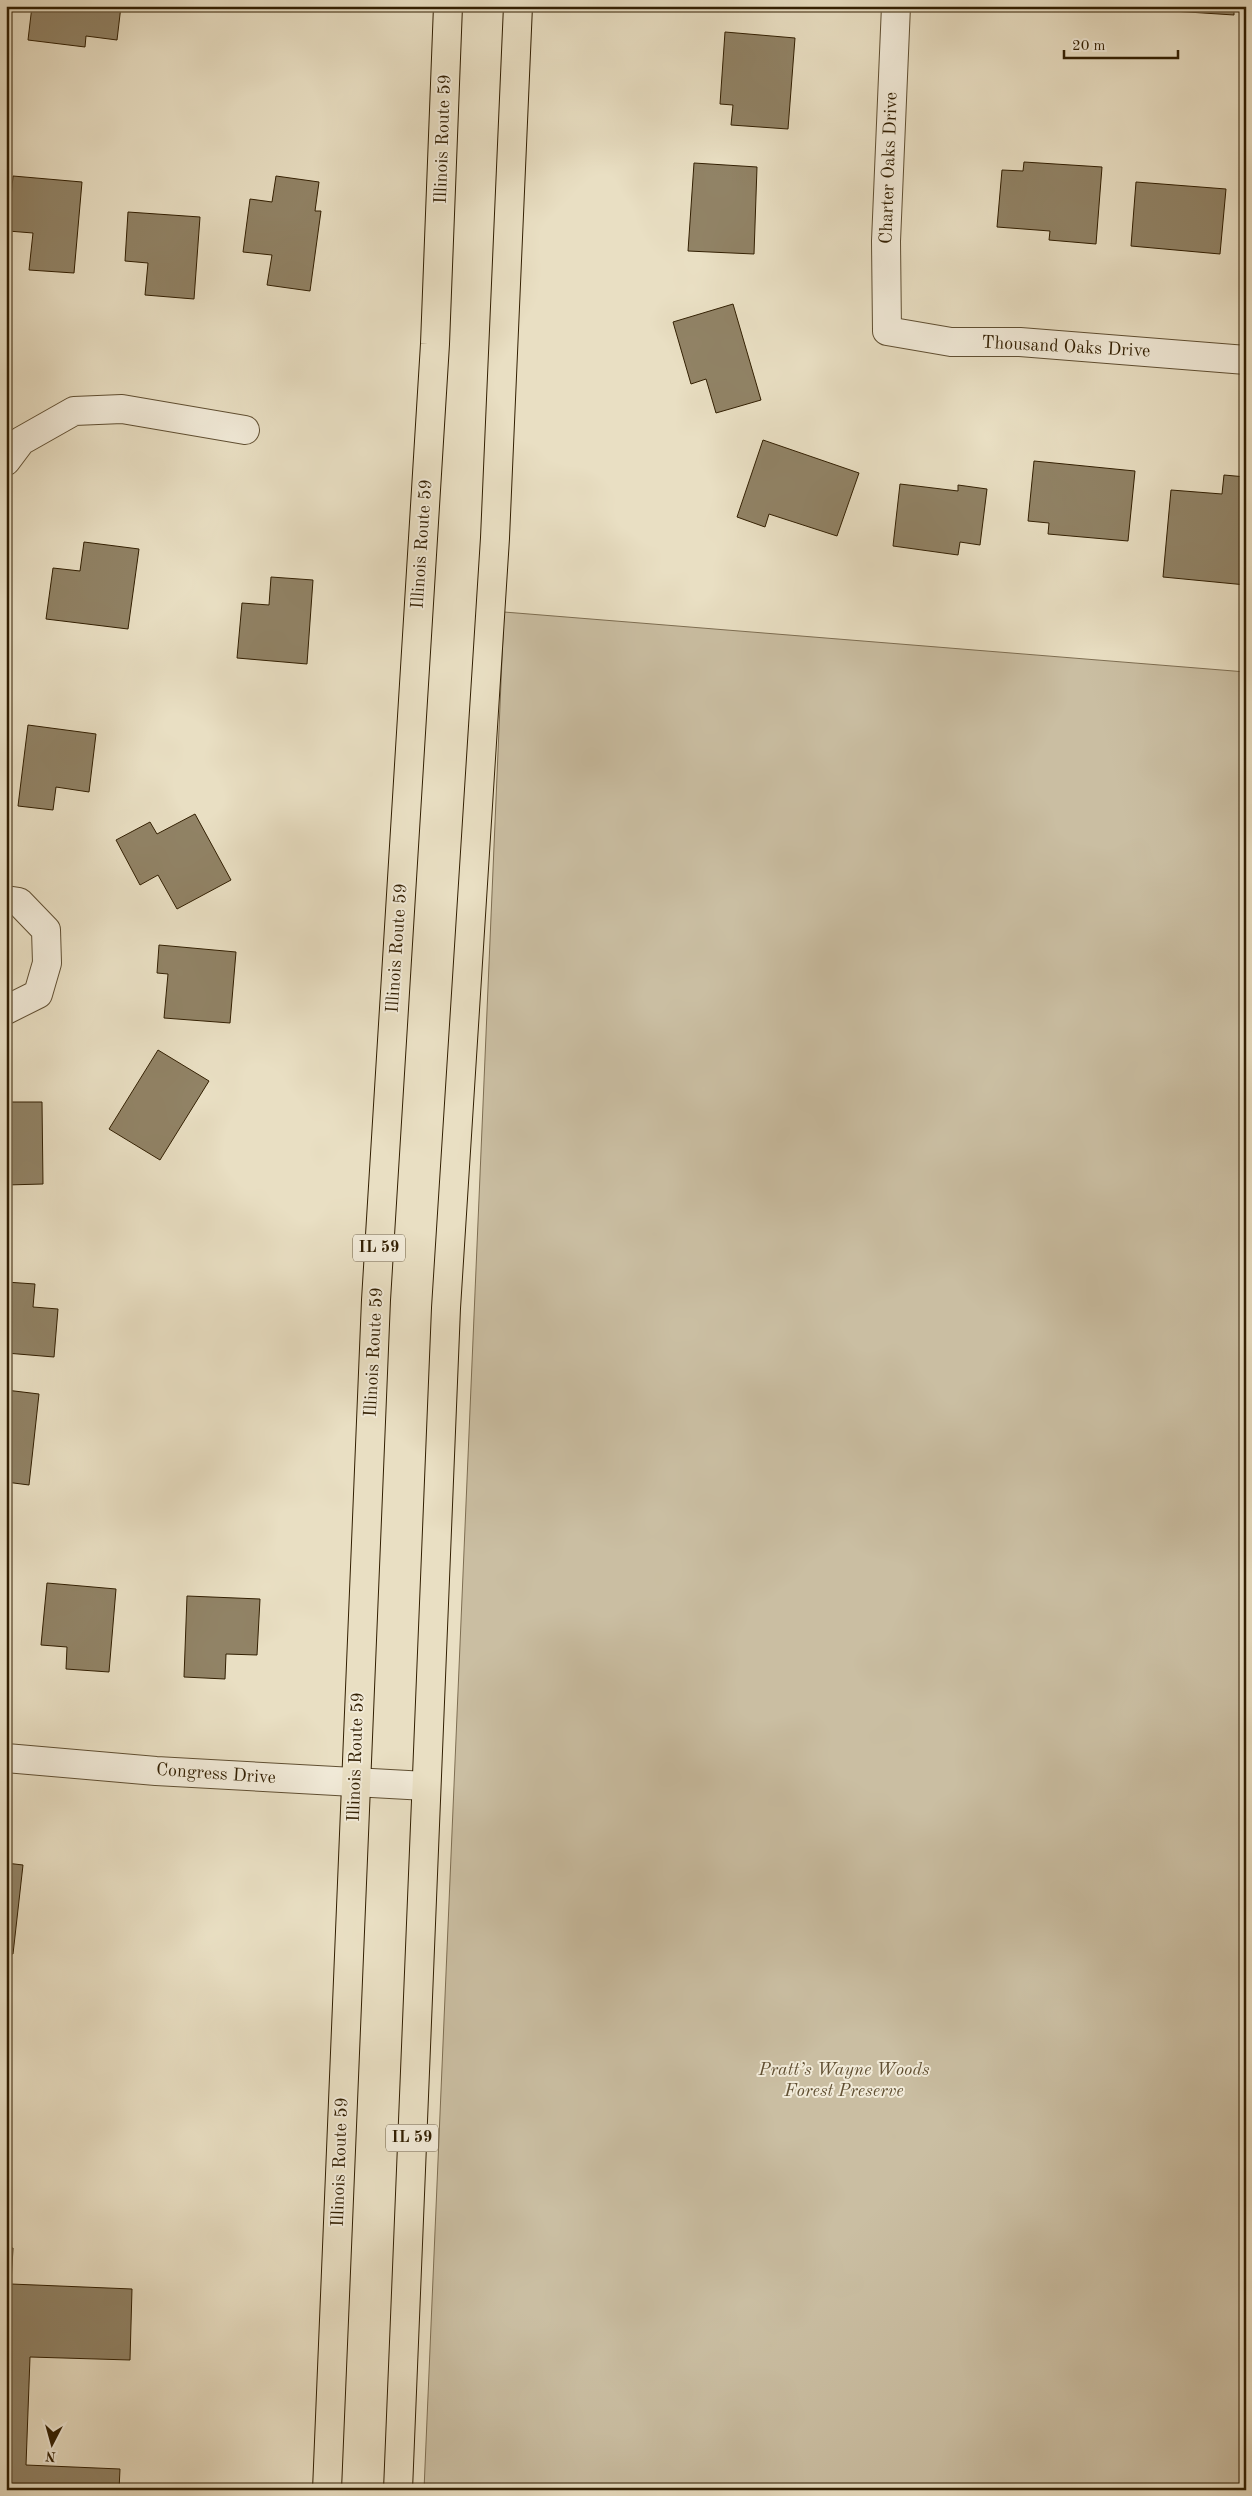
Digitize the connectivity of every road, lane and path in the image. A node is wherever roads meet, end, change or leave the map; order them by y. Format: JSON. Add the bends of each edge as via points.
{"nodes":[{"id":1,"x":448,"y":6,"type":"edge"},
{"id":2,"x":518,"y":6,"type":"edge"},
{"id":3,"x":896,"y":6,"type":"edge"},
{"id":4,"x":887,"y":331,"type":"joint"},
{"id":5,"x":1246,"y":360,"type":"edge"},
{"id":6,"x":245,"y":430,"type":"dead end"},
{"id":7,"x":6,"y":461,"type":"edge"},
{"id":8,"x":6,"y":900,"type":"edge"},
{"id":9,"x":6,"y":1010,"type":"edge"},
{"id":10,"x":6,"y":1758,"type":"edge"},
{"id":11,"x":355,"y":1783,"type":"junction"},
{"id":12,"x":426,"y":1786,"type":"junction"},
{"id":13,"x":327,"y":2490,"type":"edge"},
{"id":14,"x":398,"y":2490,"type":"edge"}],
"edges":[{"from":1,"to":11,"type":"main road","name":"Illinois Route 59","number":"IL 59","via":[[435,344],[376,1300]]},
{"from":2,"to":12,"type":"main road","number":"IL 59","via":[[495,538],[446,1308]]},
{"from":3,"to":4,"type":"street","name":"Charter Oaks Drive","via":[[886,241]]},
{"from":4,"to":5,"type":"street","name":"Thousand Oaks Drive","via":[[951,342],[1020,342]]},
{"from":6,"to":7,"type":"street","via":[[122,409],[74,411],[21,441]]},
{"from":8,"to":9,"type":"street","via":[[19,902],[46,930],[46,964],[38,994]]},
{"from":10,"to":11,"type":"street","name":"Congress Drive"},
{"from":11,"to":12,"type":"street","name":"Congress Drive"},
{"from":11,"to":13,"type":"main road","name":"Illinois Route 59","number":"IL 59"},
{"from":12,"to":14,"type":"main road","number":"IL 59"}]}
